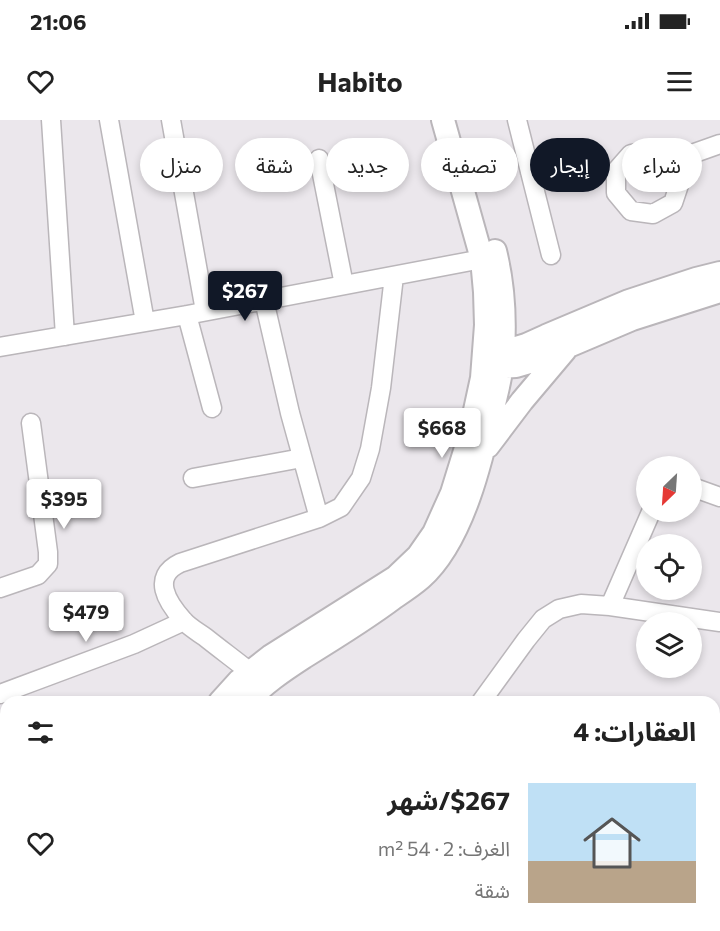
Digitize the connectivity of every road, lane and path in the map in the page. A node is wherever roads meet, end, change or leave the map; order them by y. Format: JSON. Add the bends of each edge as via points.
{"nodes":[{"id":1,"x":51,"y":120,"type":"edge"},
{"id":2,"x":109,"y":120,"type":"edge"},
{"id":3,"x":171,"y":120,"type":"edge"},
{"id":4,"x":443,"y":120,"type":"edge"},
{"id":5,"x":457,"y":120,"type":"edge"},
{"id":6,"x":518,"y":120,"type":"edge"},
{"id":7,"x":720,"y":144,"type":"edge"},
{"id":8,"x":702,"y":150,"type":"edge"},
{"id":9,"x":319,"y":159,"type":"dead end"},
{"id":10,"x":530,"y":172,"type":"edge"},
{"id":11,"x":535,"y":192,"type":"edge"},
{"id":12,"x":551,"y":255,"type":"dead end"},
{"id":13,"x":482,"y":259,"type":"junction"},
{"id":14,"x":720,"y":273,"type":"edge"},
{"id":15,"x":394,"y":276,"type":"junction"},
{"id":16,"x":344,"y":285,"type":"junction"},
{"id":17,"x":720,"y":291,"type":"edge"},
{"id":18,"x":264,"y":300,"type":"junction"},
{"id":19,"x":196,"y":313,"type":"junction"},
{"id":20,"x":503,"y":317,"type":"junction"},
{"id":21,"x":145,"y":322,"type":"junction"},
{"id":22,"x":65,"y":336,"type":"junction"},
{"id":23,"x":546,"y":336,"type":"junction"},
{"id":24,"x":570,"y":345,"type":"junction"},
{"id":25,"x":0,"y":347,"type":"edge"},
{"id":26,"x":493,"y":360,"type":"junction"},
{"id":27,"x":212,"y":408,"type":"dead end"},
{"id":28,"x":30,"y":423,"type":"dead end"},
{"id":29,"x":484,"y":452,"type":"junction"},
{"id":30,"x":302,"y":458,"type":"junction"},
{"id":31,"x":193,"y":478,"type":"dead end"},
{"id":32,"x":702,"y":491,"type":"edge"},
{"id":33,"x":720,"y":497,"type":"edge"},
{"id":34,"x":319,"y":518,"type":"junction"},
{"id":35,"x":647,"y":522,"type":"edge"},
{"id":36,"x":0,"y":588,"type":"edge"},
{"id":37,"x":610,"y":606,"type":"junction"},
{"id":38,"x":184,"y":621,"type":"junction"},
{"id":39,"x":720,"y":622,"type":"edge"},
{"id":40,"x":250,"y":672,"type":"junction"},
{"id":41,"x":0,"y":694,"type":"edge"},
{"id":42,"x":225,"y":696,"type":"edge"},
{"id":43,"x":252,"y":696,"type":"edge"},
{"id":44,"x":485,"y":696,"type":"edge"}],
"edges":[{"from":1,"to":22,"type":"street"},
{"from":2,"to":21,"type":"street"},
{"from":3,"to":19,"type":"street"},
{"from":4,"to":13,"type":"main road"},
{"from":5,"to":20,"type":"main road","via":[[496,256]]},
{"from":6,"to":10,"type":"street"},
{"from":7,"to":8,"type":"street"},
{"from":9,"to":16,"type":"street"},
{"from":11,"to":12,"type":"street"},
{"from":13,"to":15,"type":"street"},
{"from":13,"to":26,"type":"main road","via":[[486,325]]},
{"from":14,"to":23,"type":"main road","via":[[628,301]]},
{"from":15,"to":16,"type":"street"},
{"from":15,"to":34,"type":"street","via":[[370,449],[361,478],[341,507]]},
{"from":16,"to":18,"type":"street"},
{"from":17,"to":24,"type":"main road","via":[[633,319]]},
{"from":18,"to":19,"type":"street"},
{"from":18,"to":30,"type":"street"},
{"from":19,"to":21,"type":"street"},
{"from":19,"to":27,"type":"street"},
{"from":20,"to":23,"type":"main road"},
{"from":20,"to":26,"type":"main road"},
{"from":21,"to":22,"type":"street"},
{"from":22,"to":25,"type":"street"},
{"from":23,"to":26,"type":"main road"},
{"from":24,"to":26,"type":"main road","via":[[516,366]]},
{"from":24,"to":29,"type":"main road"},
{"from":26,"to":29,"type":"main road"},
{"from":26,"to":40,"type":"main road","via":[[453,493],[418,556],[396,577]]},
{"from":28,"to":36,"type":"street","via":[[48,564],[38,574]]},
{"from":29,"to":43,"type":"main road","via":[[449,543],[436,563],[373,614],[283,671]]},
{"from":30,"to":31,"type":"street"},
{"from":30,"to":34,"type":"street"},
{"from":32,"to":33,"type":"street"},
{"from":34,"to":38,"type":"street","via":[[171,567],[166,573],[165,593]]},
{"from":35,"to":37,"type":"street"},
{"from":37,"to":39,"type":"street"},
{"from":37,"to":44,"type":"street","via":[[581,604],[559,609],[543,619]]},
{"from":38,"to":40,"type":"street"},
{"from":38,"to":41,"type":"street"},
{"from":40,"to":42,"type":"main road"}]}
